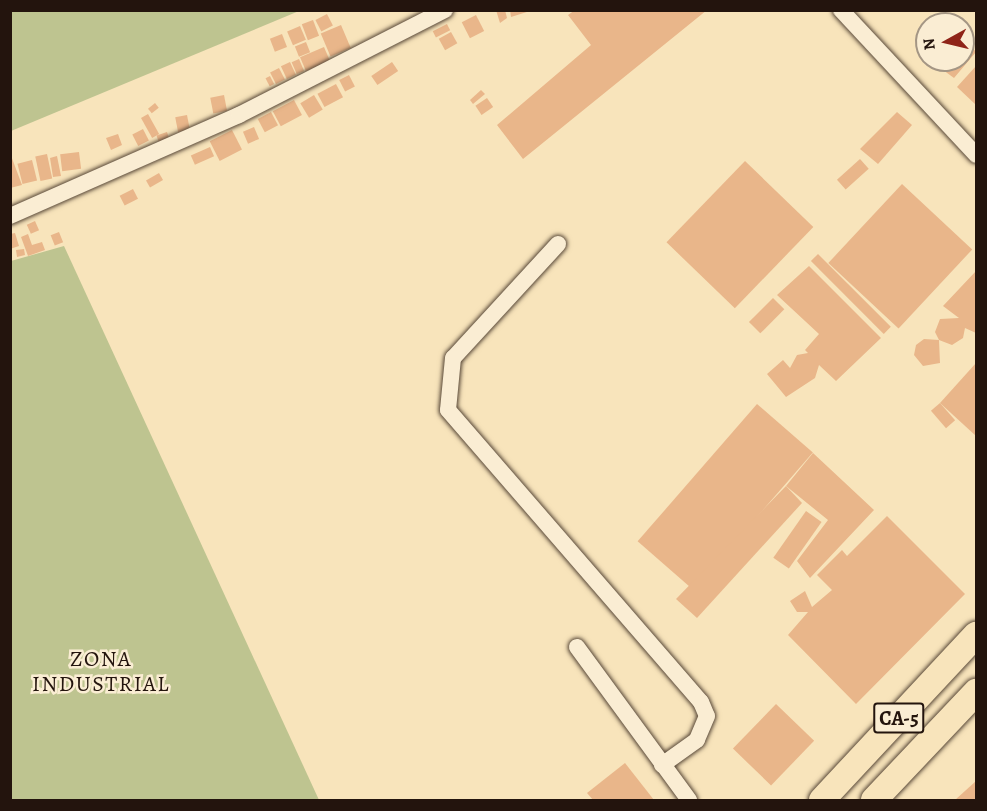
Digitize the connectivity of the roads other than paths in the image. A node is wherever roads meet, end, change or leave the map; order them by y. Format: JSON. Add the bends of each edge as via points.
{"nodes":[{"id":1,"x":445,"y":10,"type":"edge"},
{"id":2,"x":842,"y":10,"type":"edge"},
{"id":3,"x":976,"y":155,"type":"edge"},
{"id":4,"x":10,"y":216,"type":"edge"},
{"id":5,"x":558,"y":244,"type":"dead end"},
{"id":6,"x":976,"y":635,"type":"edge"},
{"id":7,"x":577,"y":647,"type":"dead end"},
{"id":8,"x":976,"y":692,"type":"edge"},
{"id":9,"x":662,"y":765,"type":"junction"},
{"id":10,"x":689,"y":801,"type":"edge"},
{"id":11,"x":822,"y":801,"type":"edge"},
{"id":12,"x":874,"y":801,"type":"edge"}],
"edges":[{"from":1,"to":4,"type":"street","via":[[239,115]]},
{"from":2,"to":3,"type":"street"},
{"from":5,"to":9,"type":"street","via":[[453,358],[448,410],[701,702],[707,716],[697,740]]},
{"from":6,"to":11,"type":"highway","number":"CA-5"},
{"from":7,"to":9,"type":"street"},
{"from":8,"to":12,"type":"highway","number":"CA-5"},
{"from":9,"to":10,"type":"street"}]}
